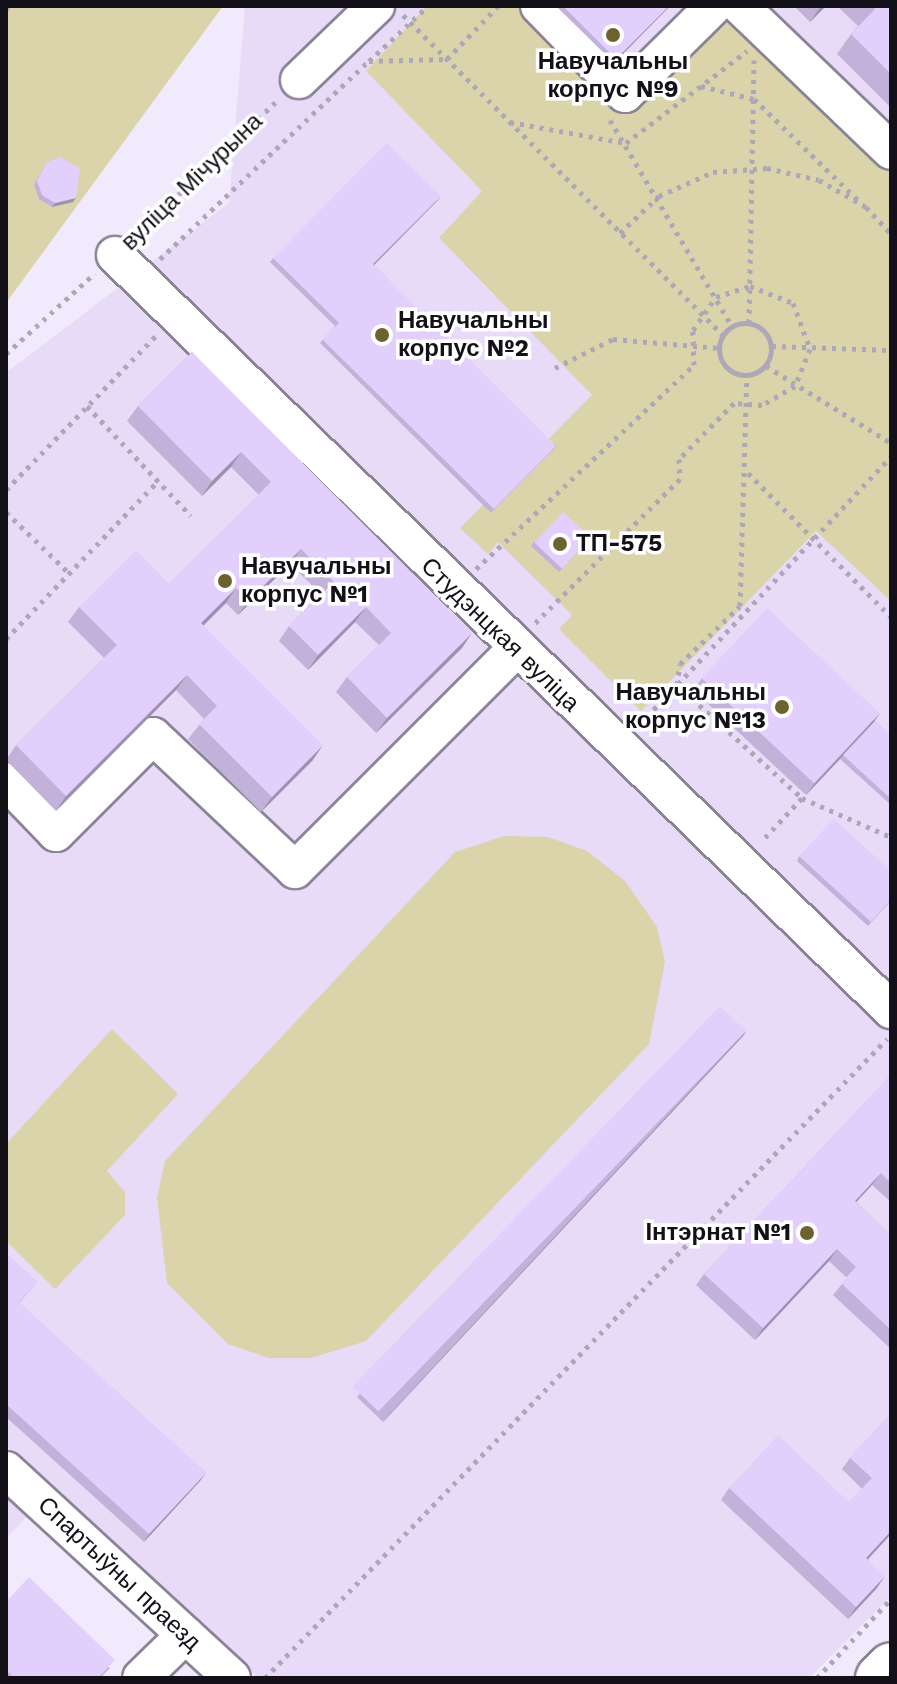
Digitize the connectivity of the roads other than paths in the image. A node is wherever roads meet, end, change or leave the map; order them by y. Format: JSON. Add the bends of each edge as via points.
{"nodes":[{"id":1,"x":539,"y":6,"type":"edge"},
{"id":2,"x":714,"y":6,"type":"edge"},
{"id":3,"x":356,"y":12,"type":"edge"},
{"id":4,"x":748,"y":13,"type":"edge"},
{"id":5,"x":294,"y":85,"type":"road end"},
{"id":6,"x":891,"y":151,"type":"edge"},
{"id":7,"x":120,"y":260,"type":"road end"},
{"id":8,"x":512,"y":649,"type":"junction"},
{"id":9,"x":6,"y":781,"type":"edge"},
{"id":10,"x":891,"y":1010,"type":"edge"},
{"id":11,"x":6,"y":1470,"type":"edge"},
{"id":12,"x":185,"y":1635,"type":"junction"},
{"id":13,"x":891,"y":1665,"type":"edge"},
{"id":14,"x":141,"y":1678,"type":"edge"},
{"id":15,"x":232,"y":1678,"type":"edge"},
{"id":16,"x":878,"y":1678,"type":"edge"}],
"edges":[{"from":1,"to":2,"type":"street","via":[[625,94]]},
{"from":3,"to":5,"type":"street"},
{"from":4,"to":6,"type":"street"},
{"from":7,"to":8,"type":"street","name":"Студэнцкая вуліца"},
{"from":8,"to":9,"type":"street","via":[[295,870],[153,736],[56,833]]},
{"from":8,"to":10,"type":"street","name":"Студэнцкая вуліца"},
{"from":11,"to":12,"type":"street","name":"Спартыўны праезд"},
{"from":12,"to":14,"type":"street"},
{"from":12,"to":15,"type":"street","name":"Спартыўны праезд"},
{"from":13,"to":16,"type":"main road"}]}
